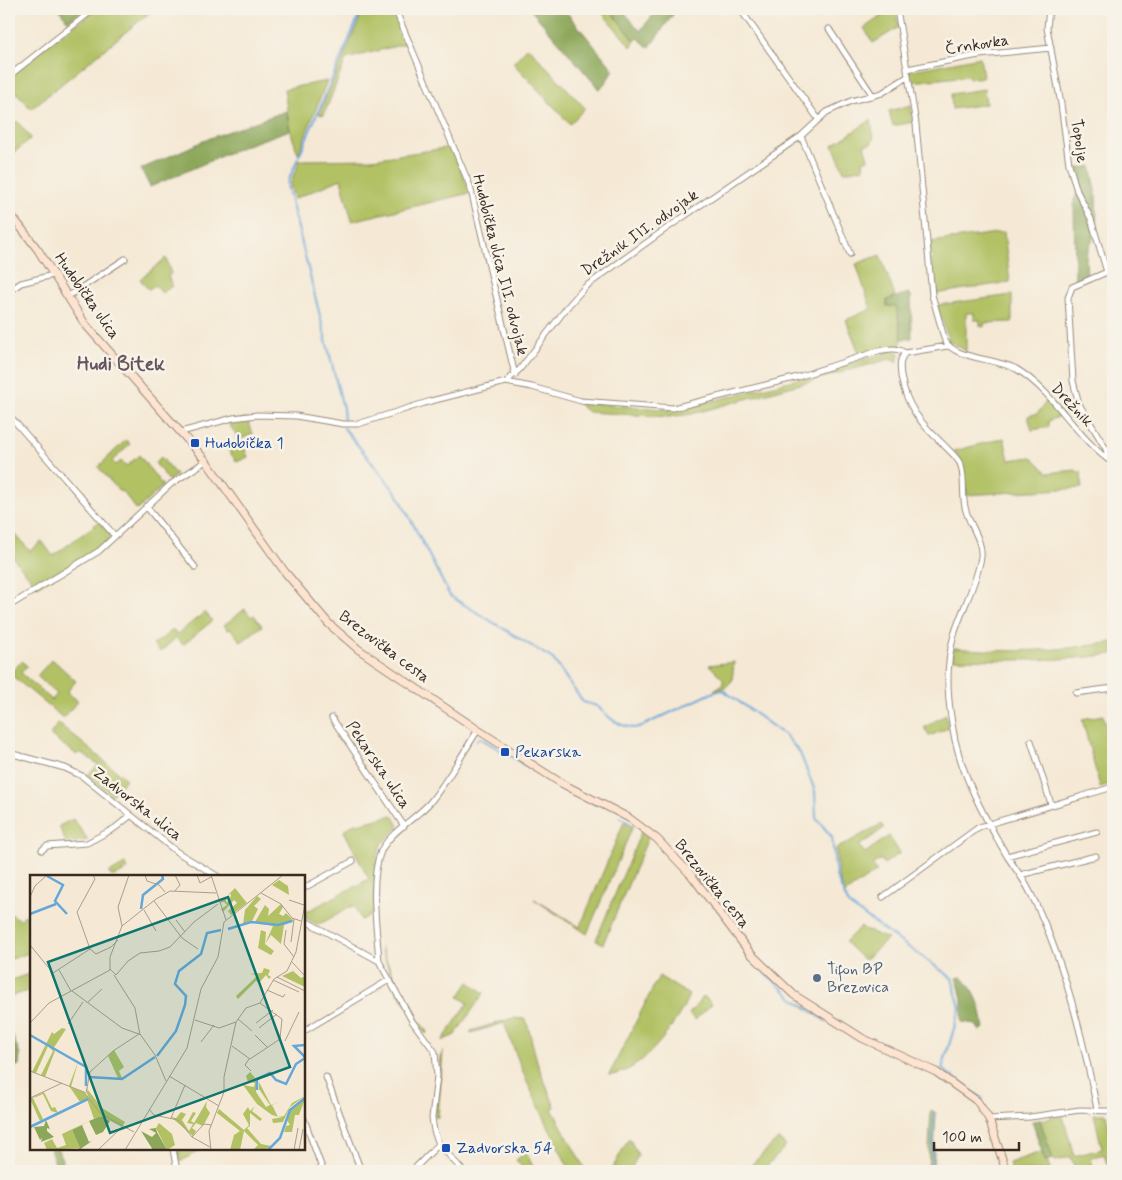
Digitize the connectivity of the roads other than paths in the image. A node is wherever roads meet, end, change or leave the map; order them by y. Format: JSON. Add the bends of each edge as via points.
{"nodes":[{"id":1,"x":94,"y":9,"type":"edge"},
{"id":2,"x":395,"y":9,"type":"edge"},
{"id":3,"x":740,"y":9,"type":"edge"},
{"id":4,"x":897,"y":9,"type":"edge"},
{"id":5,"x":1049,"y":9,"type":"edge"},
{"id":6,"x":829,"y":29,"type":"dead end"},
{"id":7,"x":1051,"y":48,"type":"junction"},
{"id":8,"x":907,"y":69,"type":"junction"},
{"id":9,"x":9,"y":76,"type":"edge"},
{"id":10,"x":907,"y":77,"type":"junction"},
{"id":11,"x":873,"y":96,"type":"junction"},
{"id":12,"x":819,"y":120,"type":"junction"},
{"id":13,"x":801,"y":136,"type":"junction"},
{"id":14,"x":9,"y":212,"type":"edge"},
{"id":15,"x":850,"y":254,"type":"dead end"},
{"id":16,"x":125,"y":258,"type":"dead end"},
{"id":17,"x":1110,"y":272,"type":"edge"},
{"id":18,"x":53,"y":275,"type":"junction"},
{"id":19,"x":9,"y":291,"type":"edge"},
{"id":20,"x":67,"y":297,"type":"junction"},
{"id":21,"x":948,"y":346,"type":"junction"},
{"id":22,"x":906,"y":353,"type":"junction"},
{"id":23,"x":515,"y":375,"type":"junction"},
{"id":24,"x":506,"y":382,"type":"junction"},
{"id":25,"x":9,"y":416,"type":"edge"},
{"id":26,"x":181,"y":432,"type":"junction"},
{"id":27,"x":206,"y":461,"type":"junction"},
{"id":28,"x":1111,"y":462,"type":"edge"},
{"id":29,"x":146,"y":506,"type":"junction"},
{"id":30,"x":115,"y":536,"type":"junction"},
{"id":31,"x":195,"y":567,"type":"dead end"},
{"id":32,"x":9,"y":606,"type":"edge"},
{"id":33,"x":1113,"y":688,"type":"edge"},
{"id":34,"x":1076,"y":693,"type":"dead end"},
{"id":35,"x":332,"y":718,"type":"dead end"},
{"id":36,"x":478,"y":730,"type":"junction"},
{"id":37,"x":1031,"y":741,"type":"dead end"},
{"id":38,"x":9,"y":753,"type":"edge"},
{"id":39,"x":1113,"y":787,"type":"edge"},
{"id":40,"x":1051,"y":804,"type":"junction"},
{"id":41,"x":130,"y":816,"type":"junction"},
{"id":42,"x":990,"y":823,"type":"junction"},
{"id":43,"x":404,"y":826,"type":"junction"},
{"id":44,"x":1098,"y":832,"type":"dead end"},
{"id":45,"x":42,"y":850,"type":"dead end"},
{"id":46,"x":1008,"y":856,"type":"junction"},
{"id":47,"x":1096,"y":856,"type":"dead end"},
{"id":48,"x":354,"y":861,"type":"dead end"},
{"id":49,"x":215,"y":875,"type":"edge"},
{"id":50,"x":1020,"y":875,"type":"junction"},
{"id":51,"x":305,"y":887,"type":"edge"},
{"id":52,"x":883,"y":897,"type":"dead end"},
{"id":53,"x":305,"y":921,"type":"edge"},
{"id":54,"x":379,"y":961,"type":"junction"},
{"id":55,"x":389,"y":980,"type":"junction"},
{"id":56,"x":305,"y":1030,"type":"edge"},
{"id":57,"x":326,"y":1077,"type":"dead end"},
{"id":58,"x":1097,"y":1109,"type":"junction"},
{"id":59,"x":1113,"y":1111,"type":"edge"},
{"id":60,"x":989,"y":1119,"type":"junction"},
{"id":61,"x":305,"y":1122,"type":"edge"},
{"id":62,"x":439,"y":1144,"type":"junction"},
{"id":63,"x":173,"y":1150,"type":"edge"},
{"id":64,"x":174,"y":1163,"type":"junction"},
{"id":65,"x":172,"y":1171,"type":"edge"},
{"id":66,"x":177,"y":1171,"type":"edge"},
{"id":67,"x":323,"y":1171,"type":"edge"},
{"id":68,"x":361,"y":1171,"type":"edge"},
{"id":69,"x":412,"y":1171,"type":"edge"},
{"id":70,"x":463,"y":1171,"type":"edge"},
{"id":71,"x":1006,"y":1171,"type":"edge"}],
"edges":[{"from":1,"to":9,"type":"street"},
{"from":2,"to":23,"type":"street","name":"Hudobička ulica III. odvojak","via":[[470,186]]},
{"from":3,"to":12,"type":"street"},
{"from":4,"to":8,"type":"street"},
{"from":5,"to":7,"type":"street","name":"Topolje"},
{"from":6,"to":11,"type":"street"},
{"from":7,"to":8,"type":"street","name":"Črnkovka","via":[[979,55]]},
{"from":7,"to":17,"type":"street","name":"Topolje","via":[[1069,164]]},
{"from":8,"to":10,"type":"street"},
{"from":10,"to":11,"type":"street","name":"Drežnik III. odvojak","via":[[889,90]]},
{"from":10,"to":21,"type":"street","via":[[916,124],[932,295]]},
{"from":11,"to":12,"type":"street","name":"Drežnik III. odvojak","via":[[838,106]]},
{"from":12,"to":13,"type":"street","name":"Drežnik III. odvojak"},
{"from":13,"to":15,"type":"street"},
{"from":13,"to":23,"type":"street","name":"Drežnik III. odvojak","via":[[585,287]]},
{"from":14,"to":18,"type":"main road","name":"Hudobička ulica"},
{"from":16,"to":20,"type":"street"},
{"from":17,"to":28,"type":"street","via":[[1072,287],[1068,298],[1075,394]]},
{"from":18,"to":19,"type":"street","via":[[21,283]]},
{"from":18,"to":20,"type":"main road","name":"Hudobička ulica"},
{"from":20,"to":26,"type":"main road","name":"Hudobička ulica","via":[[96,338]]},
{"from":21,"to":22,"type":"street"},
{"from":21,"to":28,"type":"street","name":"Drežnik","via":[[1010,366],[1046,393]]},
{"from":22,"to":24,"type":"street","via":[[892,349],[878,352],[798,377],[673,408],[581,401]]},
{"from":22,"to":42,"type":"street","via":[[900,360],[900,368],[907,399],[921,424],[960,463],[964,506],[981,549],[980,563],[954,635],[947,688],[960,760]]},
{"from":23,"to":24,"type":"street","name":"Hudobička ulica III. odvojak"},
{"from":24,"to":26,"type":"street","name":"Hudobička ulica III. odvojak","via":[[358,424],[257,414]]},
{"from":25,"to":30,"type":"street"},
{"from":26,"to":27,"type":"main road","name":"Hudobička ulica"},
{"from":27,"to":29,"type":"street"},
{"from":27,"to":36,"type":"main road","name":"Brezovička cesta","via":[[285,572],[329,624],[358,648]]},
{"from":29,"to":30,"type":"street"},
{"from":29,"to":31,"type":"street"},
{"from":30,"to":32,"type":"street","via":[[86,560]]},
{"from":33,"to":34,"type":"street"},
{"from":35,"to":43,"type":"street","name":"Pekarska ulica"},
{"from":36,"to":43,"type":"street","name":"Pekarska ulica","via":[[432,801]]},
{"from":36,"to":60,"type":"main road","name":"Brezovička cesta","via":[[561,783],[643,828],[681,862],[750,952],[782,985],[845,1029],[944,1077],[977,1101]]},
{"from":37,"to":40,"type":"street"},
{"from":38,"to":41,"type":"street","name":"Zadvorska ulica","via":[[74,772],[95,784]]},
{"from":39,"to":40,"type":"street"},
{"from":40,"to":42,"type":"street"},
{"from":41,"to":45,"type":"street","via":[[87,843],[47,846]]},
{"from":41,"to":49,"type":"street","name":"Zadvorska ulica","via":[[177,852]]},
{"from":42,"to":46,"type":"street"},
{"from":42,"to":52,"type":"street","via":[[979,827]]},
{"from":43,"to":54,"type":"street","name":"Pekarska ulica","via":[[384,846],[379,857],[375,910]]},
{"from":44,"to":46,"type":"street"},
{"from":46,"to":50,"type":"street"},
{"from":47,"to":50,"type":"street"},
{"from":48,"to":51,"type":"street"},
{"from":50,"to":58,"type":"street","via":[[1038,909],[1066,985],[1086,1051]]},
{"from":53,"to":54,"type":"street"},
{"from":54,"to":55,"type":"street"},
{"from":55,"to":56,"type":"street"},
{"from":55,"to":62,"type":"street","via":[[412,1021],[435,1052],[437,1076],[432,1118]]},
{"from":57,"to":68,"type":"street"},
{"from":58,"to":59,"type":"street"},
{"from":58,"to":60,"type":"street","via":[[1030,1118]]},
{"from":60,"to":71,"type":"main road","name":"Brezovička cesta"},
{"from":61,"to":67,"type":"street"},
{"from":62,"to":69,"type":"street"},
{"from":62,"to":70,"type":"street"},
{"from":63,"to":64,"type":"street"},
{"from":64,"to":65,"type":"street"},
{"from":64,"to":66,"type":"street"}]}
